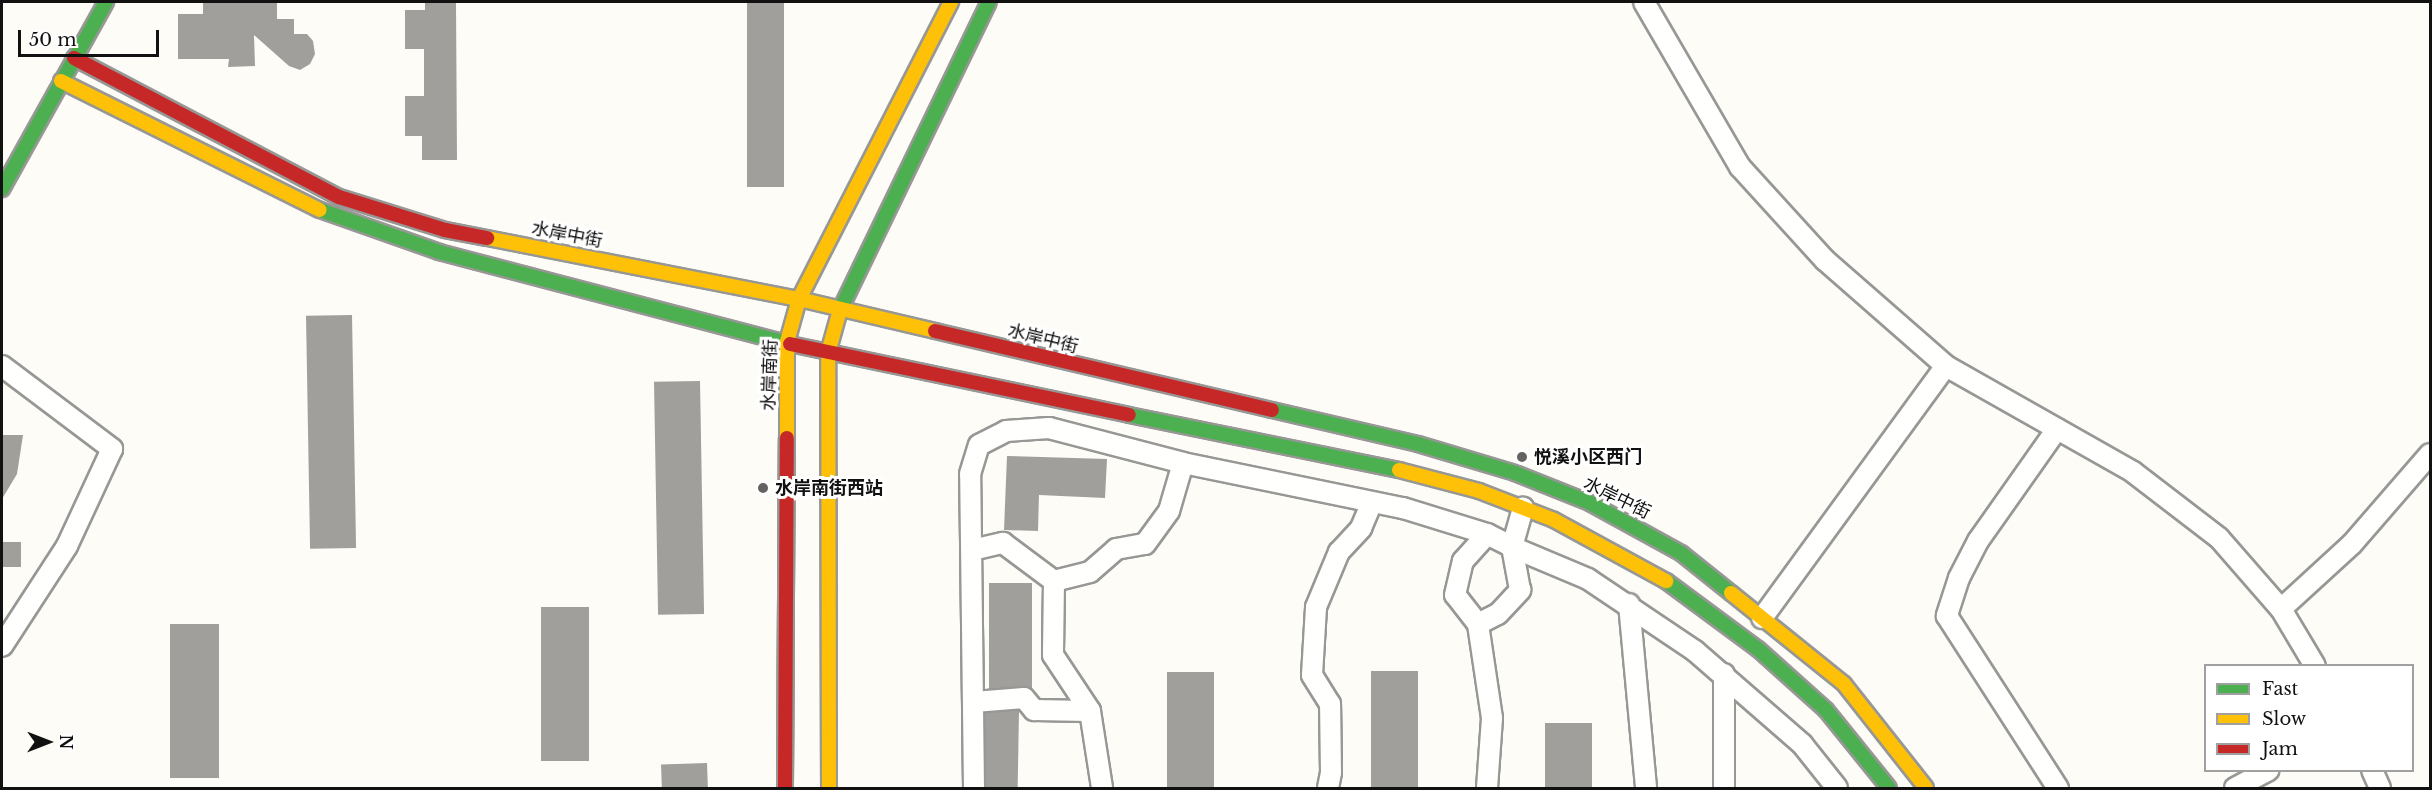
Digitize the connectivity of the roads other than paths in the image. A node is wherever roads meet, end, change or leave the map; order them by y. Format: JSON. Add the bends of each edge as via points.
{"nodes":[{"id":1,"x":106,"y":2,"type":"edge"},
{"id":2,"x":951,"y":2,"type":"edge"},
{"id":3,"x":989,"y":2,"type":"edge"},
{"id":4,"x":1644,"y":2,"type":"edge"},
{"id":5,"x":74,"y":58,"type":"junction"},
{"id":6,"x":61,"y":81,"type":"junction"},
{"id":7,"x":2,"y":189,"type":"edge"},
{"id":8,"x":799,"y":298,"type":"junction"},
{"id":9,"x":840,"y":309,"type":"junction"},
{"id":10,"x":787,"y":342,"type":"junction"},
{"id":11,"x":828,"y":352,"type":"junction"},
{"id":12,"x":2,"y":366,"type":"edge"},
{"id":13,"x":1946,"y":366,"type":"junction"},
{"id":14,"x":2057,"y":429,"type":"junction"},
{"id":15,"x":2430,"y":454,"type":"edge"},
{"id":16,"x":1183,"y":463,"type":"junction"},
{"id":17,"x":1372,"y":502,"type":"junction"},
{"id":18,"x":1523,"y":508,"type":"junction"},
{"id":19,"x":1487,"y":534,"type":"junction"},
{"id":20,"x":1512,"y":548,"type":"junction"},
{"id":21,"x":972,"y":550,"type":"junction"},
{"id":22,"x":1054,"y":581,"type":"junction"},
{"id":23,"x":1629,"y":604,"type":"junction"},
{"id":24,"x":2281,"y":609,"type":"junction"},
{"id":25,"x":1762,"y":618,"type":"junction"},
{"id":26,"x":1478,"y":624,"type":"junction"},
{"id":27,"x":2,"y":645,"type":"edge"},
{"id":28,"x":2314,"y":664,"type":"edge"},
{"id":29,"x":1724,"y":674,"type":"junction"},
{"id":30,"x":975,"y":702,"type":"junction"},
{"id":31,"x":1090,"y":711,"type":"junction"},
{"id":32,"x":2267,"y":772,"type":"edge"},
{"id":33,"x":2372,"y":772,"type":"edge"},
{"id":34,"x":785,"y":789,"type":"edge"},
{"id":35,"x":829,"y":789,"type":"edge"},
{"id":36,"x":974,"y":789,"type":"edge"},
{"id":37,"x":1102,"y":789,"type":"edge"},
{"id":38,"x":1328,"y":789,"type":"edge"},
{"id":39,"x":1487,"y":789,"type":"edge"},
{"id":40,"x":1646,"y":789,"type":"edge"},
{"id":41,"x":1724,"y":789,"type":"edge"},
{"id":42,"x":1837,"y":789,"type":"edge"},
{"id":43,"x":1889,"y":789,"type":"edge"},
{"id":44,"x":1926,"y":789,"type":"edge"},
{"id":45,"x":2058,"y":789,"type":"edge"},
{"id":46,"x":2235,"y":789,"type":"edge"},
{"id":47,"x":2380,"y":789,"type":"edge"}],
"edges":[{"from":1,"to":5,"type":"street"},
{"from":2,"to":8,"type":"street","name":"水岸南街"},
{"from":3,"to":9,"type":"street"},
{"from":4,"to":13,"type":"street","via":[[1740,167],[1825,260]]},
{"from":5,"to":6,"type":"street"},
{"from":5,"to":8,"type":"street","name":"水岸中街","via":[[339,197],[392,215],[445,230]]},
{"from":6,"to":7,"type":"street"},
{"from":6,"to":10,"type":"street","via":[[326,213],[387,236],[642,307]]},
{"from":8,"to":9,"type":"street","name":"水岸中街"},
{"from":8,"to":10,"type":"street","name":"水岸南街"},
{"from":9,"to":11,"type":"street"},
{"from":9,"to":25,"type":"street","name":"水岸中街","via":[[1418,444],[1515,473],[1590,503],[1681,553]]},
{"from":10,"to":11,"type":"street"},
{"from":10,"to":34,"type":"street","name":"水岸南街"},
{"from":11,"to":18,"type":"street","via":[[1390,468],[1479,491]]},
{"from":11,"to":35,"type":"street"},
{"from":12,"to":27,"type":"street","via":[[112,449],[67,546]]},
{"from":13,"to":14,"type":"street"},
{"from":13,"to":25,"type":"street"},
{"from":14,"to":24,"type":"street","via":[[2133,472],[2219,538]]},
{"from":14,"to":45,"type":"street","via":[[1978,541],[1959,578],[1947,616]]},
{"from":15,"to":24,"type":"street","via":[[2352,544]]},
{"from":16,"to":17,"type":"street","via":[[1227,469]]},
{"from":16,"to":21,"type":"street","via":[[1049,428],[1006,431],[979,445],[973,464]]},
{"from":16,"to":22,"type":"street","via":[[1169,511],[1145,544],[1116,549],[1090,572]]},
{"from":17,"to":19,"type":"street"},
{"from":17,"to":38,"type":"street","via":[[1362,528],[1339,552],[1316,607],[1312,675],[1330,704]]},
{"from":18,"to":20,"type":"street"},
{"from":18,"to":43,"type":"street","via":[[1554,520],[1679,588],[1758,649],[1826,710]]},
{"from":19,"to":20,"type":"street"},
{"from":19,"to":26,"type":"street","via":[[1463,561],[1455,594]]},
{"from":20,"to":23,"type":"street","via":[[1560,565]]},
{"from":20,"to":26,"type":"street","via":[[1520,590],[1498,614]]},
{"from":21,"to":22,"type":"street","via":[[1003,543]]},
{"from":21,"to":30,"type":"street"},
{"from":22,"to":31,"type":"street","via":[[1053,655]]},
{"from":23,"to":29,"type":"street"},
{"from":23,"to":40,"type":"street"},
{"from":24,"to":28,"type":"street"},
{"from":25,"to":44,"type":"street","name":"水岸中街","via":[[1844,684]]},
{"from":26,"to":39,"type":"street","via":[[1492,718]]},
{"from":29,"to":41,"type":"street"},
{"from":29,"to":42,"type":"street","via":[[1802,744]]},
{"from":30,"to":31,"type":"street","via":[[1024,698],[1034,710]]},
{"from":30,"to":36,"type":"street"},
{"from":31,"to":37,"type":"street"},
{"from":32,"to":46,"type":"street"},
{"from":33,"to":47,"type":"street"}]}
